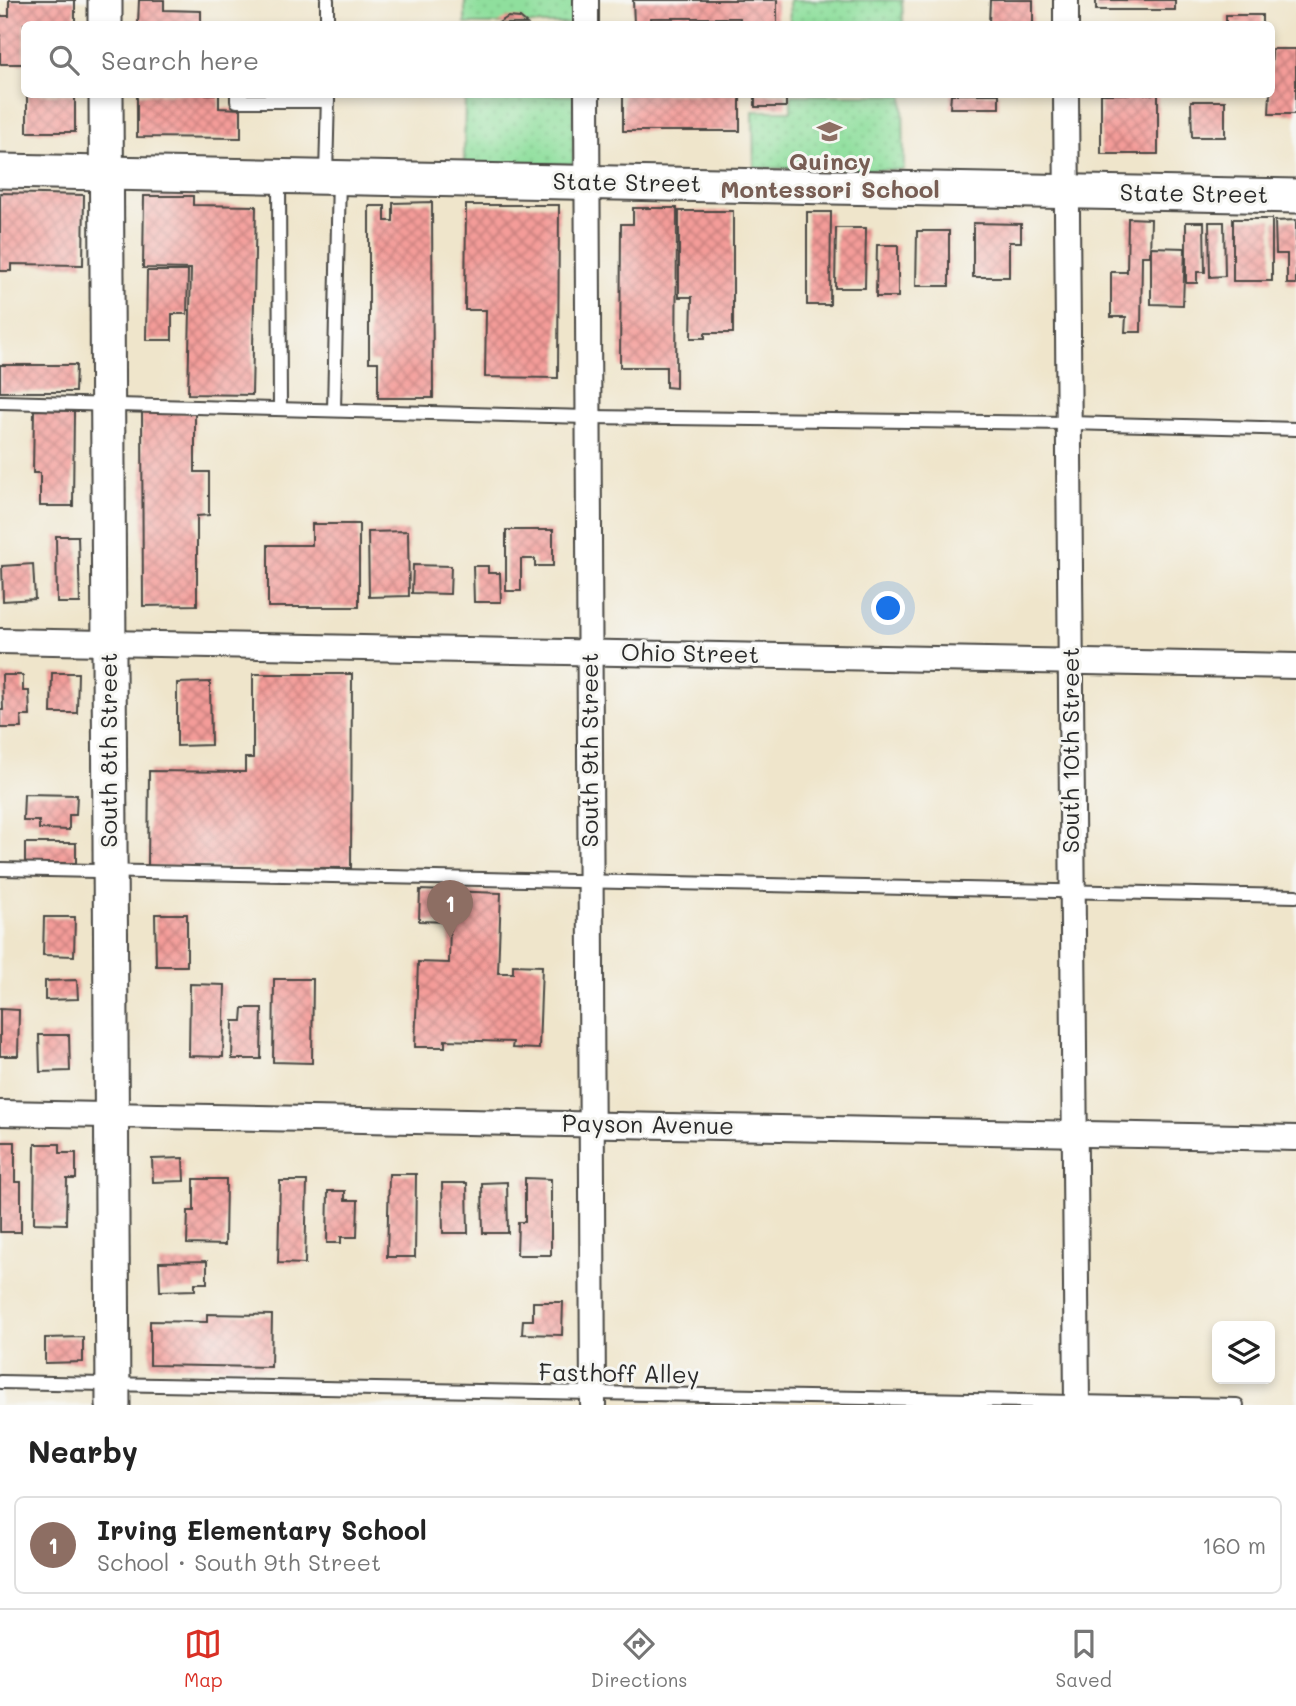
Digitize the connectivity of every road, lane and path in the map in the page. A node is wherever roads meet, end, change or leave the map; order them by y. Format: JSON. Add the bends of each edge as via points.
{"nodes":[{"id":1,"x":105,"y":0,"type":"edge"},
{"id":2,"x":327,"y":0,"type":"edge"},
{"id":3,"x":586,"y":0,"type":"edge"},
{"id":4,"x":1066,"y":0,"type":"edge"},
{"id":5,"x":106,"y":21,"type":"edge"},
{"id":6,"x":327,"y":21,"type":"edge"},
{"id":7,"x":586,"y":21,"type":"edge"},
{"id":8,"x":1066,"y":21,"type":"edge"},
{"id":9,"x":106,"y":98,"type":"edge"},
{"id":10,"x":237,"y":98,"type":"edge"},
{"id":11,"x":328,"y":98,"type":"edge"},
{"id":12,"x":587,"y":98,"type":"edge"},
{"id":13,"x":1066,"y":98,"type":"edge"},
{"id":14,"x":0,"y":171,"type":"edge"},
{"id":15,"x":106,"y":173,"type":"junction"},
{"id":16,"x":279,"y":176,"type":"junction"},
{"id":17,"x":333,"y":177,"type":"junction"},
{"id":18,"x":587,"y":182,"type":"junction"},
{"id":19,"x":1067,"y":191,"type":"junction"},
{"id":20,"x":1296,"y":196,"type":"edge"},
{"id":21,"x":0,"y":402,"type":"edge"},
{"id":22,"x":107,"y":403,"type":"junction"},
{"id":23,"x":280,"y":408,"type":"junction"},
{"id":24,"x":334,"y":410,"type":"junction"},
{"id":25,"x":588,"y":417,"type":"junction"},
{"id":26,"x":1069,"y":423,"type":"junction"},
{"id":27,"x":1296,"y":429,"type":"edge"},
{"id":28,"x":0,"y":641,"type":"edge"},
{"id":29,"x":108,"y":643,"type":"junction"},
{"id":30,"x":590,"y":652,"type":"junction"},
{"id":31,"x":1071,"y":662,"type":"junction"},
{"id":32,"x":1296,"y":666,"type":"edge"},
{"id":33,"x":0,"y":869,"type":"edge"},
{"id":34,"x":110,"y":870,"type":"junction"},
{"id":35,"x":591,"y":883,"type":"junction"},
{"id":36,"x":1073,"y":892,"type":"junction"},
{"id":37,"x":1296,"y":896,"type":"edge"},
{"id":38,"x":0,"y":1113,"type":"edge"},
{"id":39,"x":111,"y":1115,"type":"junction"},
{"id":40,"x":592,"y":1124,"type":"junction"},
{"id":41,"x":1075,"y":1133,"type":"junction"},
{"id":42,"x":1296,"y":1138,"type":"edge"},
{"id":43,"x":0,"y":1382,"type":"edge"},
{"id":44,"x":113,"y":1394,"type":"edge"},
{"id":45,"x":593,"y":1400,"type":"edge"},
{"id":46,"x":1077,"y":1403,"type":"edge"},
{"id":47,"x":1237,"y":1405,"type":"edge"}],
"edges":[{"from":1,"to":5,"type":"street"},
{"from":2,"to":6,"type":"lane"},
{"from":3,"to":7,"type":"street"},
{"from":4,"to":8,"type":"street"},
{"from":9,"to":15,"type":"street","name":"South 8th Street"},
{"from":10,"to":11,"type":"lane"},
{"from":11,"to":17,"type":"lane"},
{"from":12,"to":18,"type":"street","name":"South 9th Street"},
{"from":13,"to":19,"type":"street","name":"South 10th Street"},
{"from":14,"to":15,"type":"street","name":"State Street"},
{"from":15,"to":16,"type":"street","name":"State Street"},
{"from":15,"to":22,"type":"street","name":"South 8th Street"},
{"from":16,"to":17,"type":"street","name":"State Street"},
{"from":16,"to":23,"type":"lane"},
{"from":17,"to":18,"type":"street","name":"State Street"},
{"from":17,"to":24,"type":"lane"},
{"from":18,"to":19,"type":"street","name":"State Street"},
{"from":18,"to":25,"type":"street","name":"South 9th Street"},
{"from":19,"to":20,"type":"street","name":"State Street"},
{"from":19,"to":26,"type":"street","name":"South 10th Street"},
{"from":21,"to":22,"type":"lane"},
{"from":22,"to":23,"type":"lane"},
{"from":22,"to":29,"type":"street","name":"South 8th Street"},
{"from":23,"to":24,"type":"lane"},
{"from":24,"to":25,"type":"lane"},
{"from":25,"to":26,"type":"lane"},
{"from":25,"to":30,"type":"street","name":"South 9th Street"},
{"from":26,"to":27,"type":"lane"},
{"from":26,"to":31,"type":"street","name":"South 10th Street"},
{"from":28,"to":29,"type":"street","name":"Ohio Street"},
{"from":29,"to":30,"type":"street","name":"Ohio Street"},
{"from":29,"to":34,"type":"street","name":"South 8th Street"},
{"from":30,"to":31,"type":"street","name":"Ohio Street"},
{"from":30,"to":35,"type":"street","name":"South 9th Street"},
{"from":31,"to":32,"type":"street","name":"Ohio Street"},
{"from":31,"to":36,"type":"street","name":"South 10th Street"},
{"from":33,"to":34,"type":"lane"},
{"from":34,"to":35,"type":"lane"},
{"from":34,"to":39,"type":"street","name":"South 8th Street"},
{"from":35,"to":36,"type":"lane"},
{"from":35,"to":40,"type":"street","name":"South 9th Street"},
{"from":36,"to":37,"type":"lane"},
{"from":36,"to":41,"type":"street","name":"South 10th Street"},
{"from":38,"to":39,"type":"street","name":"Payson Avenue"},
{"from":39,"to":40,"type":"street","name":"Payson Avenue"},
{"from":39,"to":44,"type":"street","name":"South 8th Street"},
{"from":40,"to":41,"type":"street","name":"Payson Avenue"},
{"from":40,"to":45,"type":"street","name":"South 9th Street"},
{"from":41,"to":42,"type":"street","name":"Payson Avenue"},
{"from":41,"to":46,"type":"street","name":"South 10th Street"},
{"from":43,"to":44,"type":"lane","name":"Fasthoff Alley"},
{"from":44,"to":45,"type":"lane","name":"Fasthoff Alley"},
{"from":45,"to":46,"type":"lane","name":"Fasthoff Alley"},
{"from":46,"to":47,"type":"lane","name":"Fasthoff Alley"}]}
